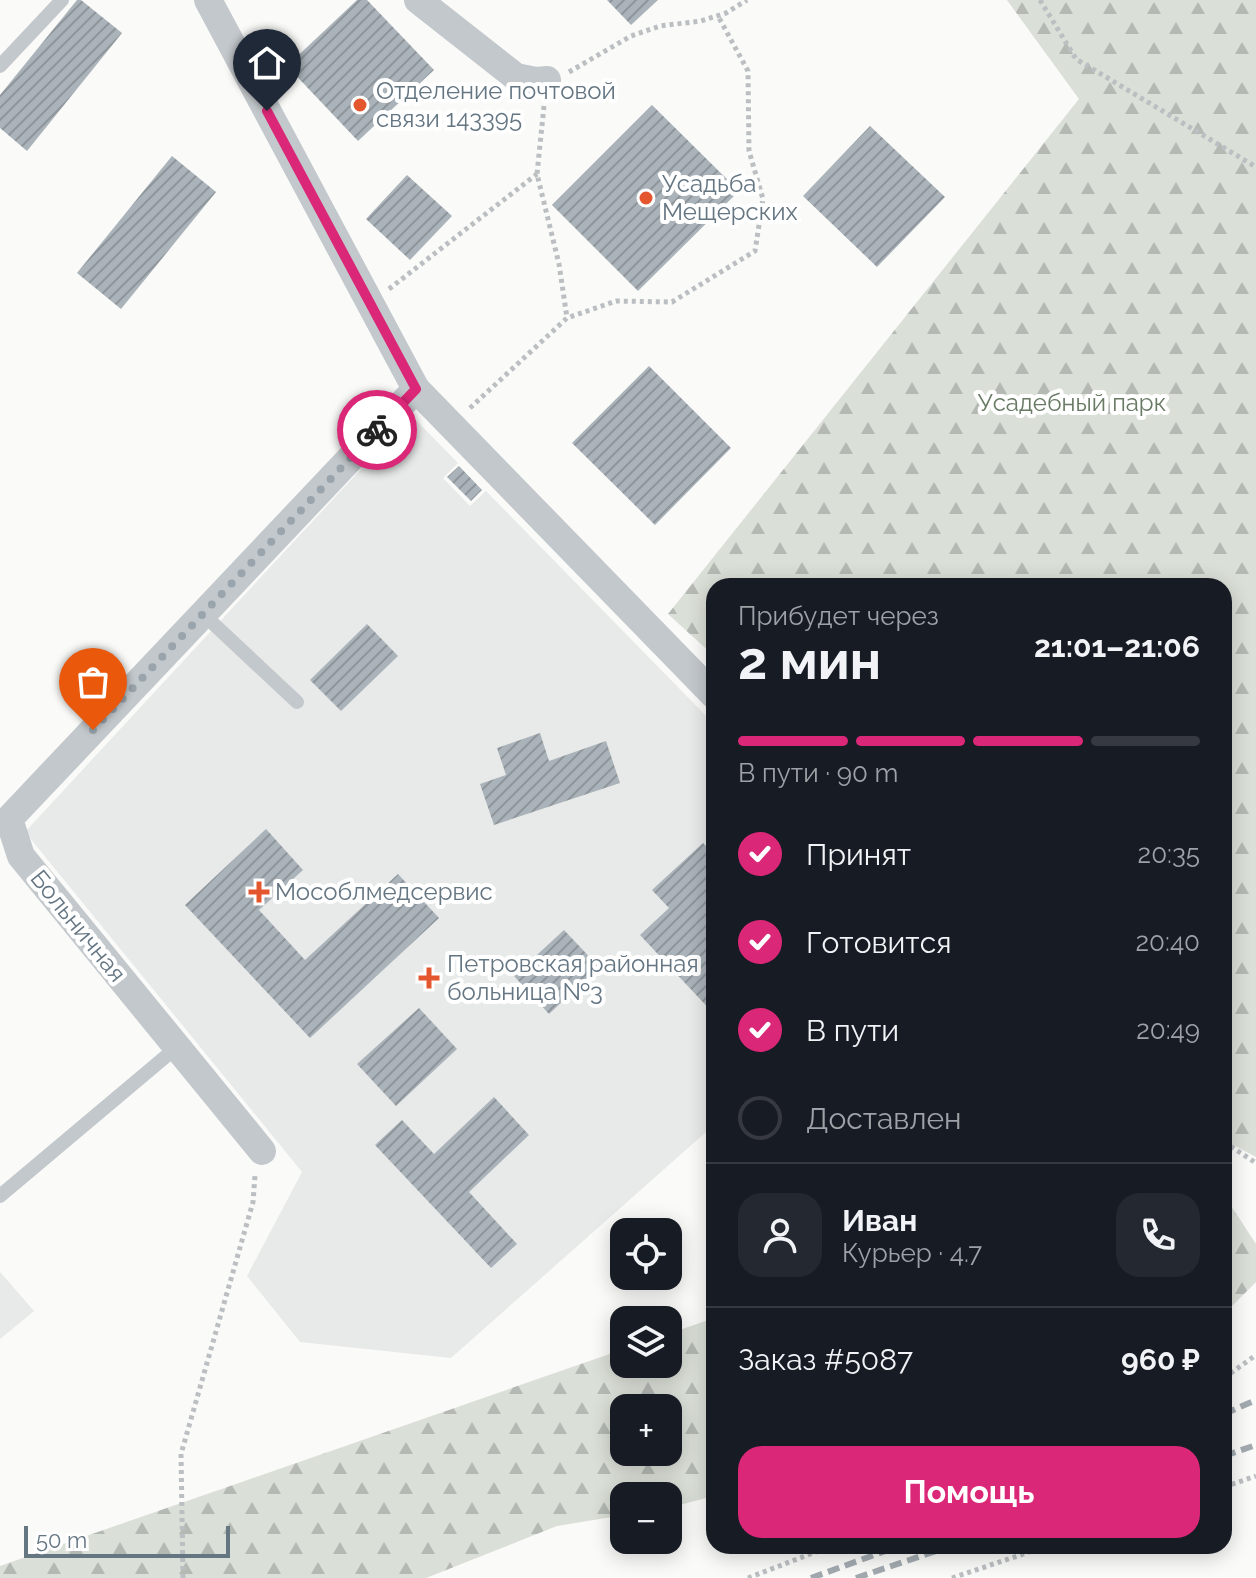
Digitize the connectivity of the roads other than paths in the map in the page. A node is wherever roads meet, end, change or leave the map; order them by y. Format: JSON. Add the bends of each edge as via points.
{"nodes":[{"id":1,"x":62,"y":0,"type":"edge"},
{"id":2,"x":208,"y":0,"type":"edge"},
{"id":3,"x":418,"y":0,"type":"edge"},
{"id":4,"x":0,"y":66,"type":"edge"},
{"id":5,"x":547,"y":80,"type":"road end"},
{"id":6,"x":416,"y":389,"type":"junction"},
{"id":7,"x":203,"y":614,"type":"junction"},
{"id":8,"x":706,"y":687,"type":"edge"},
{"id":9,"x":297,"y":702,"type":"dead end"},
{"id":10,"x":5,"y":810,"type":"edge"},
{"id":11,"x":177,"y":1047,"type":"junction"},
{"id":12,"x":262,"y":1151,"type":"road end"},
{"id":13,"x":0,"y":1196,"type":"edge"}],
"edges":[{"from":1,"to":4,"type":"lane"},
{"from":2,"to":6,"type":"street"},
{"from":3,"to":5,"type":"street","via":[[516,77]]},
{"from":6,"to":7,"type":"street","name":"Больничная"},
{"from":6,"to":8,"type":"street"},
{"from":7,"to":9,"type":"lane"},
{"from":7,"to":10,"type":"street","name":"Больничная"},
{"from":10,"to":11,"type":"street","name":"Больничная","via":[[21,856]]},
{"from":11,"to":12,"type":"street","name":"Больничная"},
{"from":11,"to":13,"type":"lane"}]}
